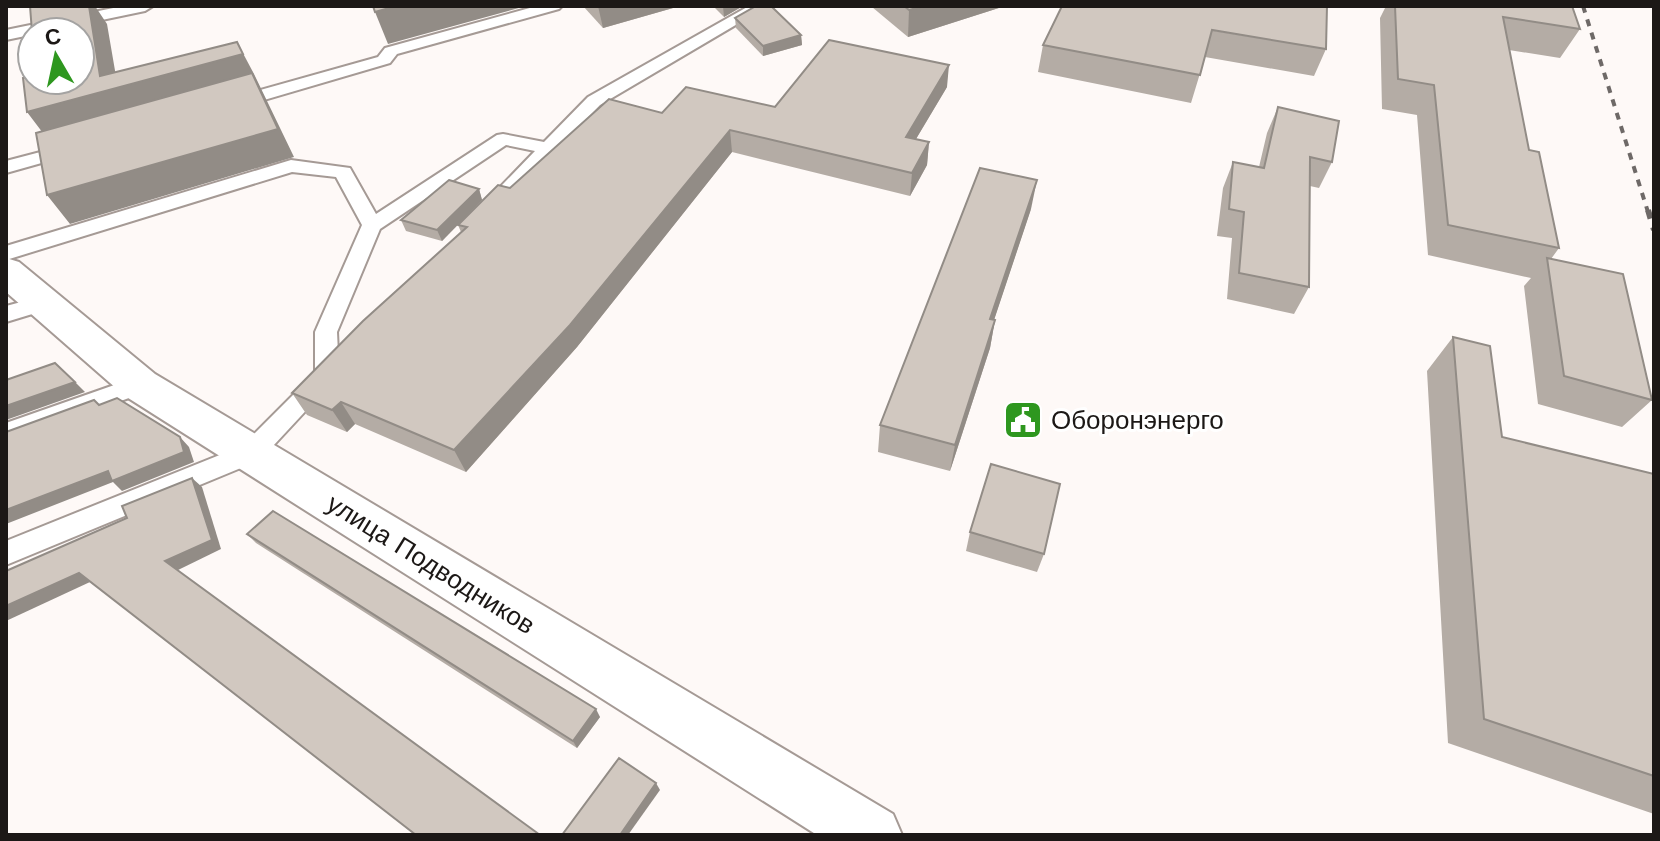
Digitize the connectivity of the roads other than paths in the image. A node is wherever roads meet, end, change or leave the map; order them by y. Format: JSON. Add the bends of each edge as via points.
{"nodes":[{"id":1,"x":145,"y":6,"type":"edge"},
{"id":2,"x":554,"y":6,"type":"edge"},
{"id":3,"x":760,"y":6,"type":"edge"},
{"id":4,"x":112,"y":9,"type":"edge"},
{"id":5,"x":87,"y":16,"type":"edge"},
{"id":6,"x":216,"y":108,"type":"edge"},
{"id":7,"x":93,"y":142,"type":"edge"},
{"id":8,"x":549,"y":148,"type":"junction"},
{"id":9,"x":6,"y":167,"type":"edge"},
{"id":10,"x":372,"y":225,"type":"junction"},
{"id":11,"x":471,"y":227,"type":"edge"},
{"id":12,"x":6,"y":253,"type":"edge"},
{"id":13,"x":6,"y":271,"type":"edge"},
{"id":14,"x":25,"y":308,"type":"edge"},
{"id":15,"x":349,"y":352,"type":"edge"},
{"id":16,"x":327,"y":375,"type":"junction"},
{"id":17,"x":140,"y":385,"type":"junction"},
{"id":18,"x":6,"y":433,"type":"edge"},
{"id":19,"x":251,"y":453,"type":"junction"},
{"id":20,"x":6,"y":553,"type":"edge"},
{"id":21,"x":872,"y":835,"type":"edge"}],
"edges":[{"from":1,"to":4,"type":"lane"},
{"from":2,"to":6,"type":"lane","via":[[391,51],[384,60]]},
{"from":3,"to":8,"type":"lane","via":[[594,101]]},
{"from":4,"to":5,"type":"lane"},
{"from":7,"to":9,"type":"lane"},
{"from":8,"to":10,"type":"lane","via":[[503,139]]},
{"from":8,"to":11,"type":"lane"},
{"from":10,"to":12,"type":"lane","via":[[343,172],[291,166]]},
{"from":10,"to":16,"type":"lane","via":[[326,332]]},
{"from":13,"to":14,"type":"street","name":"улица Подводников"},
{"from":14,"to":17,"type":"street","name":"улица Подводников"},
{"from":15,"to":16,"type":"lane"},
{"from":16,"to":19,"type":"lane"},
{"from":17,"to":18,"type":"lane"},
{"from":17,"to":19,"type":"street","name":"улица Подводников"},
{"from":19,"to":20,"type":"lane"},
{"from":19,"to":21,"type":"street","name":"улица Подводников"}]}
